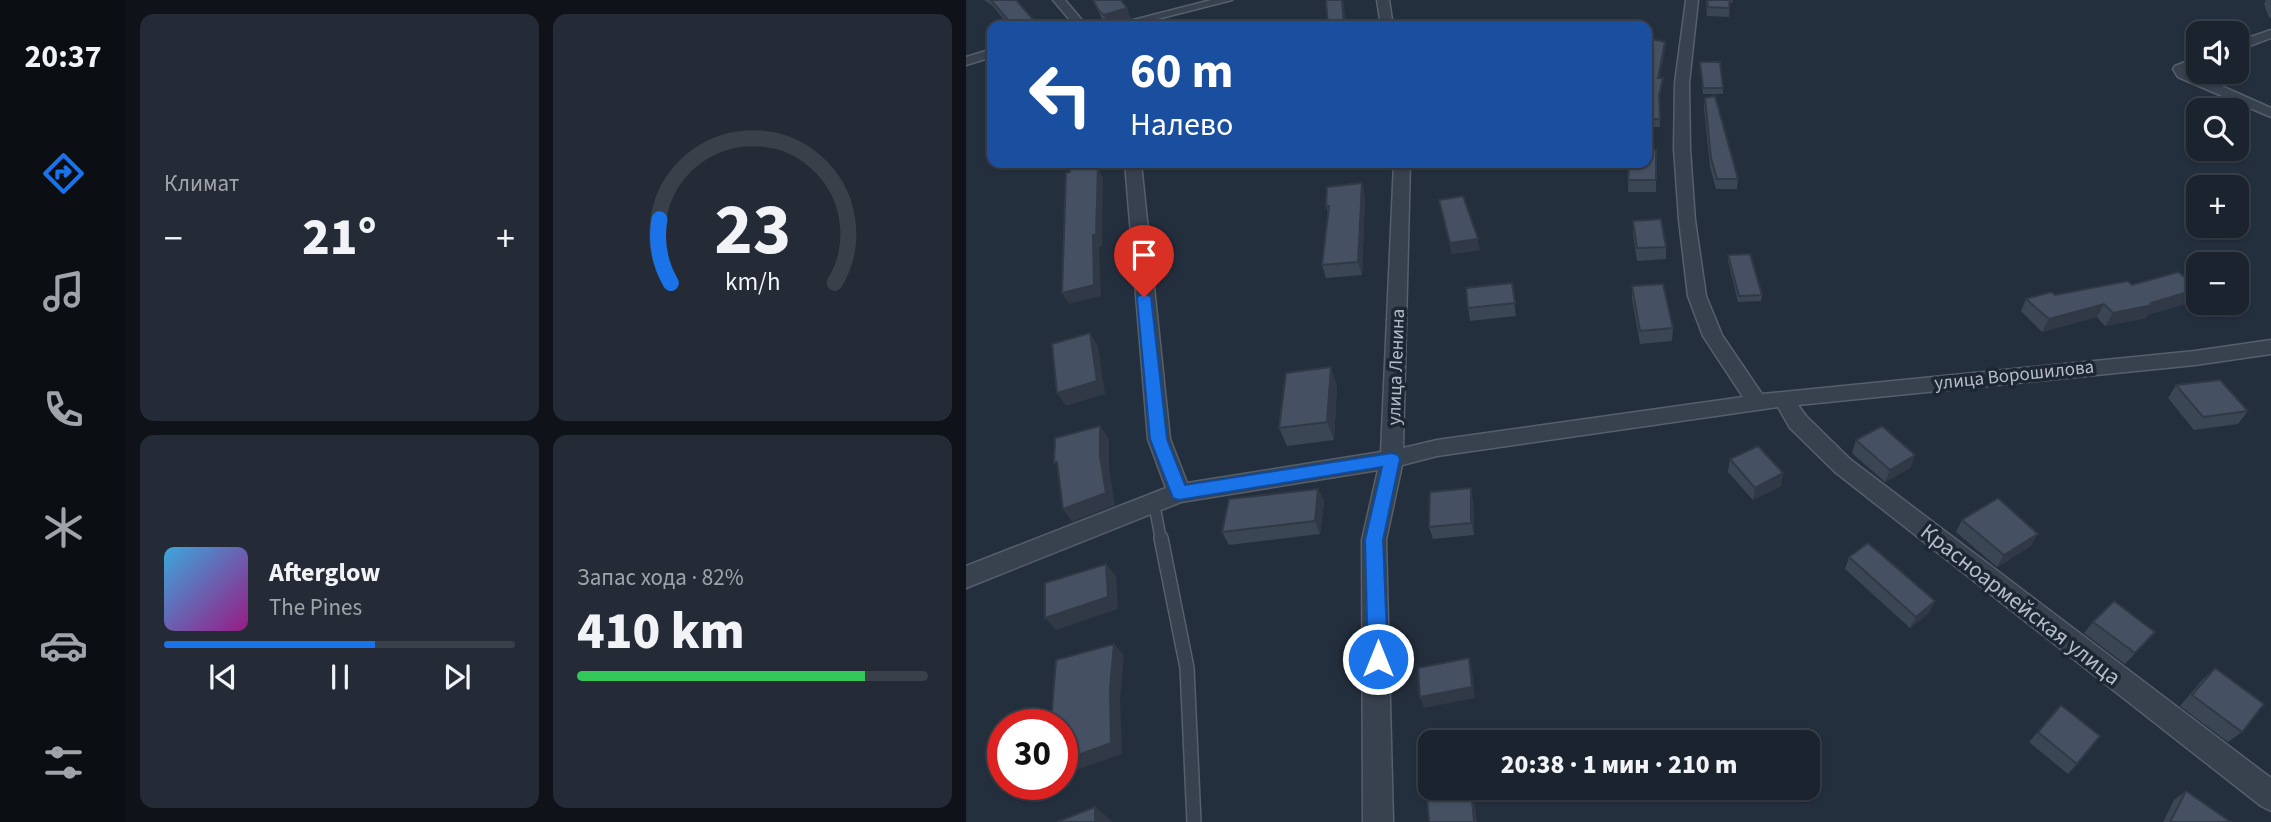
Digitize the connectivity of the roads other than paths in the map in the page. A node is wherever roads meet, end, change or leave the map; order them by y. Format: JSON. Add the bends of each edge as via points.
{"nodes":[{"id":1,"x":1059,"y":0,"type":"edge"},
{"id":2,"x":1226,"y":0,"type":"edge"},
{"id":3,"x":1383,"y":0,"type":"edge"},
{"id":4,"x":1692,"y":0,"type":"edge"},
{"id":5,"x":1077,"y":21,"type":"edge"},
{"id":6,"x":1137,"y":21,"type":"edge"},
{"id":7,"x":1386,"y":21,"type":"edge"},
{"id":8,"x":2271,"y":34,"type":"edge"},
{"id":9,"x":2249,"y":42,"type":"edge"},
{"id":10,"x":987,"y":55,"type":"edge"},
{"id":11,"x":966,"y":61,"type":"edge"},
{"id":12,"x":2206,"y":84,"type":"edge"},
{"id":13,"x":2271,"y":113,"type":"edge"},
{"id":14,"x":1133,"y":168,"type":"edge"},
{"id":15,"x":1402,"y":168,"type":"edge"},
{"id":16,"x":2271,"y":347,"type":"edge"},
{"id":17,"x":1783,"y":399,"type":"junction"},
{"id":18,"x":1757,"y":402,"type":"junction"},
{"id":19,"x":1392,"y":459,"type":"junction"},
{"id":20,"x":1179,"y":493,"type":"junction"},
{"id":21,"x":1154,"y":503,"type":"junction"},
{"id":22,"x":966,"y":577,"type":"edge"},
{"id":23,"x":2271,"y":796,"type":"edge"},
{"id":24,"x":1194,"y":822,"type":"edge"},
{"id":25,"x":1378,"y":822,"type":"edge"}],
"edges":[{"from":1,"to":5,"type":"street"},
{"from":2,"to":6,"type":"street"},
{"from":3,"to":7,"type":"street"},
{"from":4,"to":18,"type":"street","via":[[1682,96],[1695,285],[1713,336]]},
{"from":8,"to":9,"type":"street"},
{"from":10,"to":11,"type":"street"},
{"from":12,"to":13,"type":"street"},
{"from":14,"to":20,"type":"street","via":[[1159,439]]},
{"from":15,"to":19,"type":"street","name":"улица Ленина"},
{"from":16,"to":17,"type":"street","name":"улица Ворошилова"},
{"from":17,"to":18,"type":"street","name":"улица Ворошилова"},
{"from":17,"to":23,"type":"street","name":"Красноармейская улица","via":[[1798,422],[1843,466]]},
{"from":18,"to":19,"type":"street","name":"улица Ворошилова","via":[[1437,448]]},
{"from":19,"to":20,"type":"street","name":"улица Ворошилова"},
{"from":19,"to":25,"type":"street","name":"улица Ленина","via":[[1374,540]]},
{"from":20,"to":21,"type":"street","name":"улица Ворошилова"},
{"from":21,"to":22,"type":"street","name":"улица Ворошилова"},
{"from":21,"to":24,"type":"lane","via":[[1187,668]]}]}
